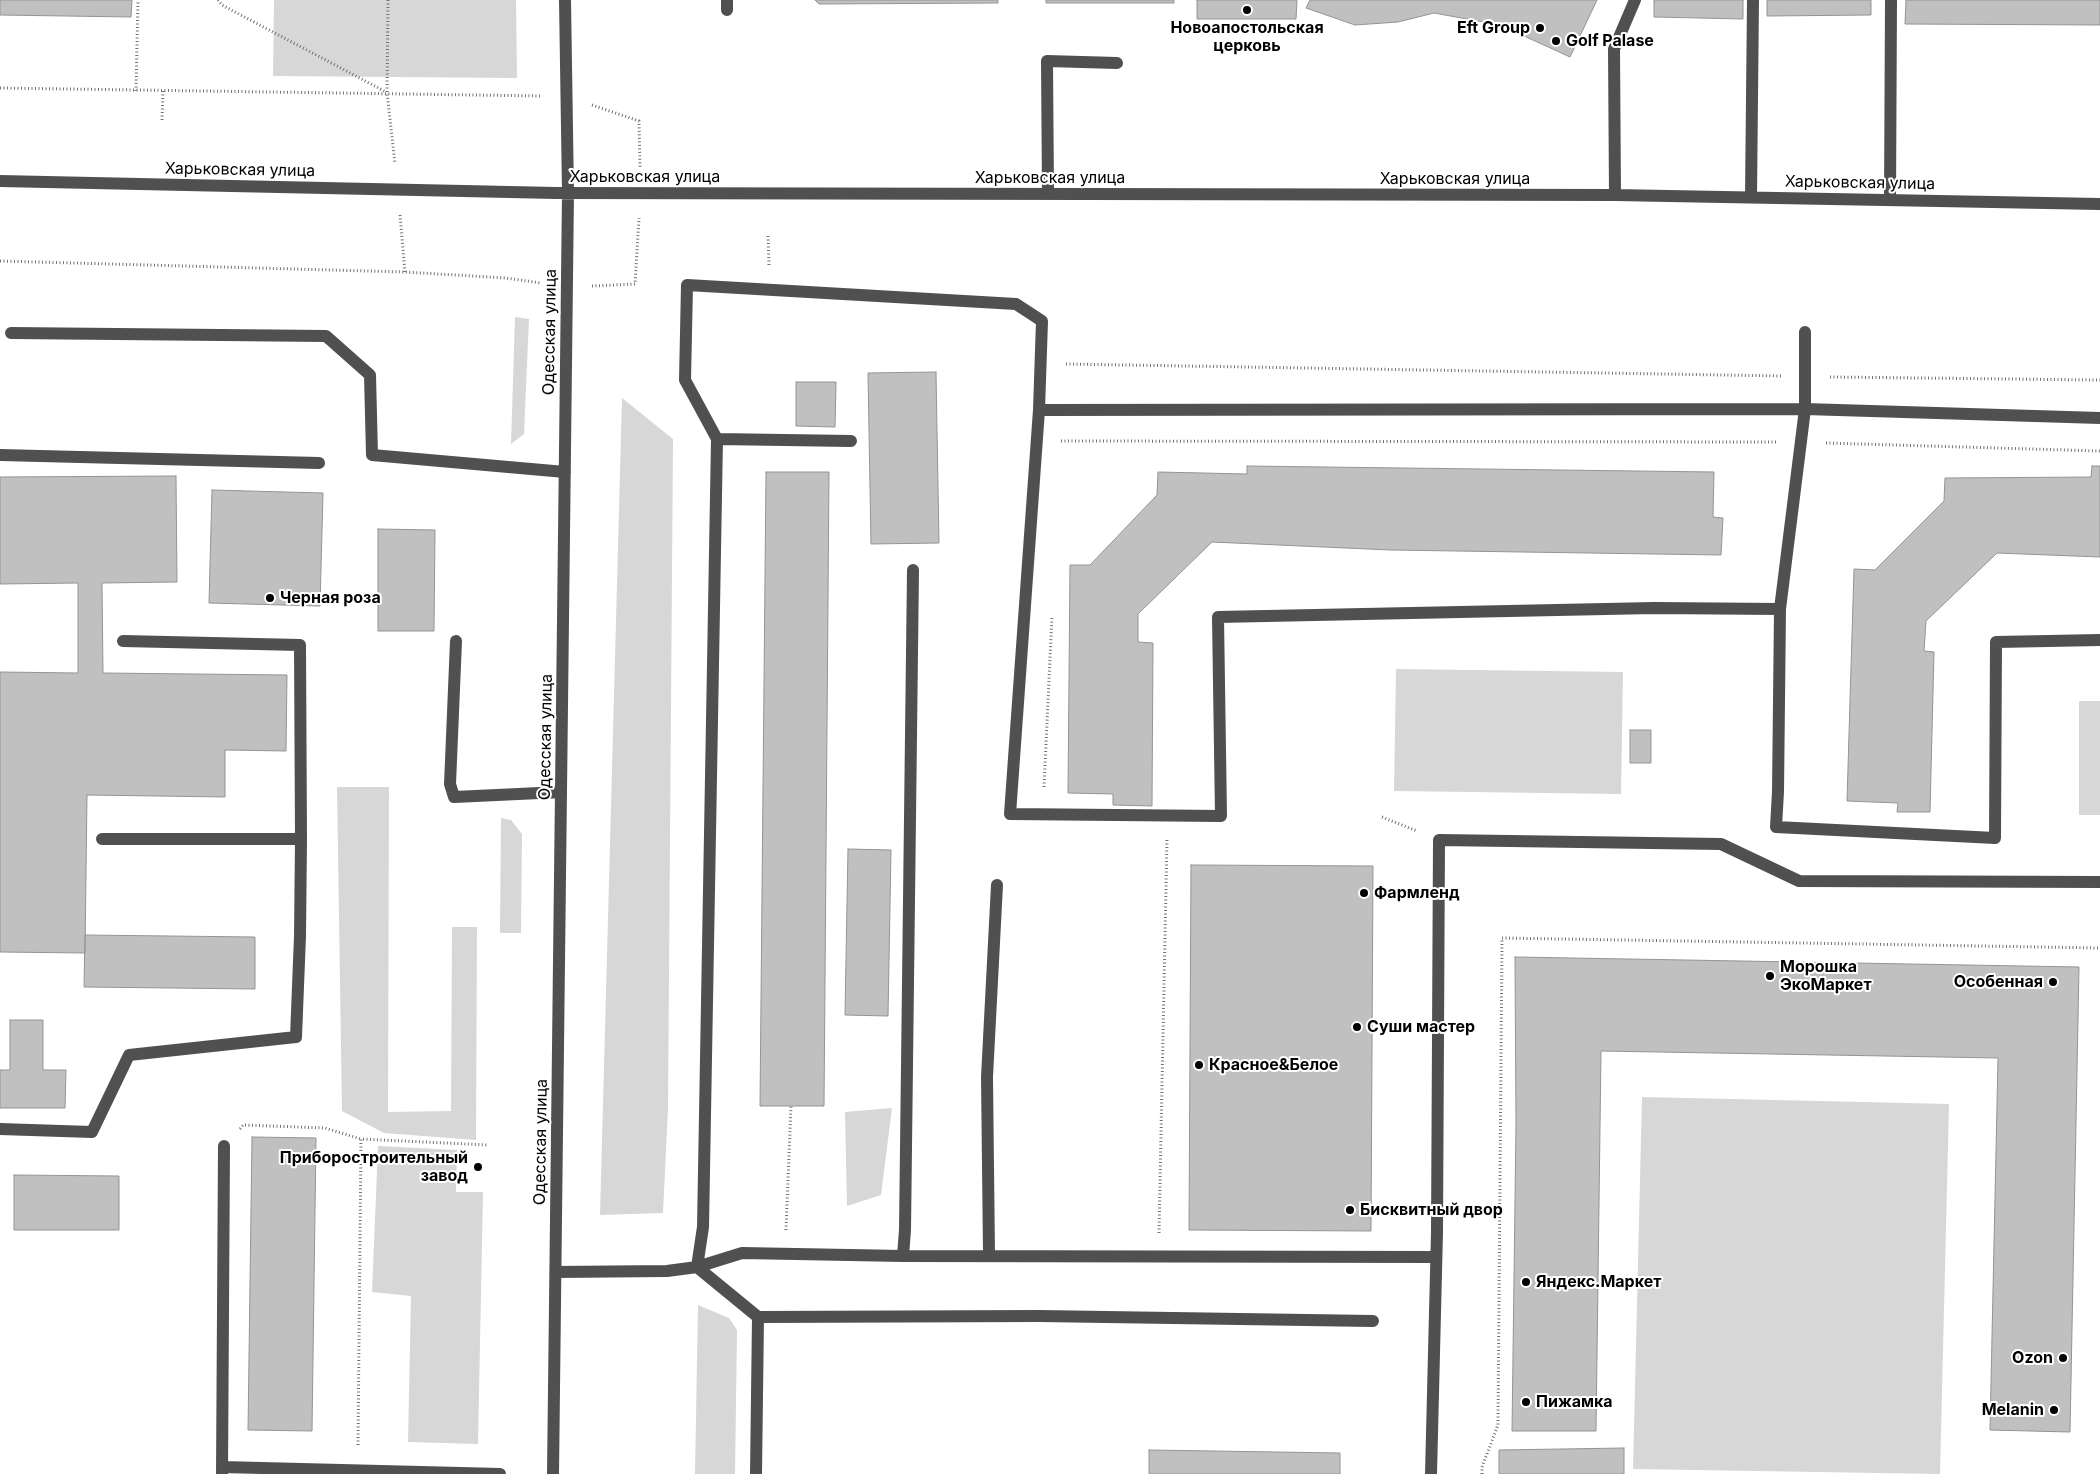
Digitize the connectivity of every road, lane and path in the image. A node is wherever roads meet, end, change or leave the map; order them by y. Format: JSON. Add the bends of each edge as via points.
{"nodes":[{"id":1,"x":138,"y":0,"type":"edge"},
{"id":2,"x":218,"y":0,"type":"edge"},
{"id":3,"x":388,"y":0,"type":"edge"},
{"id":4,"x":565,"y":0,"type":"edge"},
{"id":5,"x":1635,"y":0,"type":"edge"},
{"id":6,"x":1753,"y":0,"type":"edge"},
{"id":7,"x":1891,"y":0,"type":"edge"},
{"id":8,"x":1117,"y":63,"type":"dead end"},
{"id":9,"x":0,"y":88,"type":"edge"},
{"id":10,"x":136,"y":91,"type":"junction"},
{"id":11,"x":162,"y":91,"type":"junction"},
{"id":12,"x":387,"y":92,"type":"junction"},
{"id":13,"x":566,"y":96,"type":"junction"},
{"id":14,"x":162,"y":120,"type":"dead end"},
{"id":15,"x":0,"y":182,"type":"edge"},
{"id":16,"x":398,"y":189,"type":"junction"},
{"id":17,"x":568,"y":193,"type":"junction"},
{"id":18,"x":641,"y":193,"type":"junction"},
{"id":19,"x":1048,"y":194,"type":"junction"},
{"id":20,"x":1615,"y":195,"type":"junction"},
{"id":21,"x":1751,"y":198,"type":"junction"},
{"id":22,"x":1890,"y":200,"type":"junction"},
{"id":23,"x":2100,"y":204,"type":"edge"},
{"id":24,"x":0,"y":261,"type":"edge"},
{"id":25,"x":405,"y":272,"type":"junction"},
{"id":26,"x":567,"y":287,"type":"junction"},
{"id":27,"x":1804,"y":332,"type":"dead end"},
{"id":28,"x":11,"y":333,"type":"dead end"},
{"id":29,"x":1040,"y":364,"type":"junction"},
{"id":30,"x":1805,"y":376,"type":"junction"},
{"id":31,"x":2100,"y":380,"type":"edge"},
{"id":32,"x":1805,"y":409,"type":"junction"},
{"id":33,"x":1038,"y":410,"type":"junction"},
{"id":34,"x":2100,"y":418,"type":"edge"},
{"id":35,"x":717,"y":439,"type":"junction"},
{"id":36,"x":851,"y":441,"type":"dead end"},
{"id":37,"x":1801,"y":442,"type":"junction"},
{"id":38,"x":1059,"y":451,"type":"dead end"},
{"id":39,"x":2100,"y":451,"type":"edge"},
{"id":40,"x":0,"y":455,"type":"edge"},
{"id":41,"x":318,"y":464,"type":"dead end"},
{"id":42,"x":565,"y":472,"type":"junction"},
{"id":43,"x":913,"y":570,"type":"dead end"},
{"id":44,"x":1052,"y":609,"type":"dead end"},
{"id":45,"x":1780,"y":609,"type":"junction"},
{"id":46,"x":2100,"y":640,"type":"edge"},
{"id":47,"x":123,"y":641,"type":"dead end"},
{"id":48,"x":456,"y":641,"type":"dead end"},
{"id":49,"x":1044,"y":786,"type":"dead end"},
{"id":50,"x":561,"y":792,"type":"junction"},
{"id":51,"x":1167,"y":816,"type":"junction"},
{"id":52,"x":1382,"y":817,"type":"dead end"},
{"id":53,"x":102,"y":839,"type":"dead end"},
{"id":54,"x":301,"y":839,"type":"junction"},
{"id":55,"x":1439,"y":840,"type":"junction"},
{"id":56,"x":2100,"y":882,"type":"edge"},
{"id":57,"x":997,"y":885,"type":"dead end"},
{"id":58,"x":2100,"y":948,"type":"edge"},
{"id":59,"x":791,"y":1106,"type":"dead end"},
{"id":60,"x":0,"y":1129,"type":"edge"},
{"id":61,"x":361,"y":1139,"type":"junction"},
{"id":62,"x":488,"y":1145,"type":"dead end"},
{"id":63,"x":224,"y":1146,"type":"joint"},
{"id":64,"x":786,"y":1228,"type":"dead end"},
{"id":65,"x":989,"y":1255,"type":"junction"},
{"id":66,"x":903,"y":1256,"type":"junction"},
{"id":67,"x":1158,"y":1256,"type":"junction"},
{"id":68,"x":1436,"y":1257,"type":"junction"},
{"id":69,"x":696,"y":1268,"type":"junction"},
{"id":70,"x":556,"y":1272,"type":"junction"},
{"id":71,"x":758,"y":1317,"type":"junction"},
{"id":72,"x":1373,"y":1322,"type":"dead end"},
{"id":73,"x":358,"y":1470,"type":"junction"},
{"id":74,"x":222,"y":1471,"type":"edge"},
{"id":75,"x":500,"y":1474,"type":"edge"},
{"id":76,"x":554,"y":1474,"type":"edge"},
{"id":77,"x":756,"y":1474,"type":"edge"},
{"id":78,"x":1431,"y":1474,"type":"edge"},
{"id":79,"x":1482,"y":1474,"type":"edge"}],
"edges":[{"from":1,"to":10,"type":"path"},
{"from":2,"to":12,"type":"path"},
{"from":3,"to":12,"type":"path"},
{"from":4,"to":13,"type":"street","name":"Одесская улица"},
{"from":5,"to":20,"type":"street","via":[[1614,49]]},
{"from":6,"to":21,"type":"street"},
{"from":7,"to":22,"type":"street"},
{"from":8,"to":19,"type":"street","via":[[1047,61]]},
{"from":9,"to":10,"type":"path"},
{"from":10,"to":11,"type":"path"},
{"from":11,"to":12,"type":"path"},
{"from":11,"to":14,"type":"path"},
{"from":12,"to":13,"type":"path"},
{"from":12,"to":16,"type":"path"},
{"from":13,"to":17,"type":"street","name":"Одесская улица"},
{"from":13,"to":18,"type":"path","via":[[639,121]]},
{"from":15,"to":16,"type":"street","name":"Харьковская улица"},
{"from":16,"to":17,"type":"street","name":"Харьковская улица"},
{"from":16,"to":25,"type":"path"},
{"from":17,"to":18,"type":"street","name":"Харьковская улица"},
{"from":17,"to":26,"type":"street","name":"Одесская улица"},
{"from":18,"to":19,"type":"street","name":"Харьковская улица"},
{"from":18,"to":26,"type":"path","via":[[635,284]]},
{"from":19,"to":20,"type":"street","name":"Харьковская улица"},
{"from":20,"to":21,"type":"street","name":"Харьковская улица"},
{"from":21,"to":22,"type":"street","name":"Харьковская улица"},
{"from":22,"to":23,"type":"street","name":"Харьковская улица"},
{"from":24,"to":25,"type":"path"},
{"from":25,"to":26,"type":"path","via":[[506,278]]},
{"from":26,"to":42,"type":"street","name":"Одесская улица"},
{"from":27,"to":30,"type":"street"},
{"from":28,"to":42,"type":"street","via":[[326,336],[370,375],[372,455]]},
{"from":29,"to":30,"type":"path"},
{"from":29,"to":33,"type":"street"},
{"from":29,"to":35,"type":"street","via":[[1042,321],[1016,304],[687,285],[685,380]]},
{"from":30,"to":31,"type":"path"},
{"from":30,"to":32,"type":"street"},
{"from":32,"to":33,"type":"street"},
{"from":32,"to":34,"type":"street"},
{"from":32,"to":37,"type":"street"},
{"from":33,"to":51,"type":"street","via":[[1010,814]]},
{"from":35,"to":36,"type":"street"},
{"from":35,"to":69,"type":"street","via":[[703,1227]]},
{"from":37,"to":38,"type":"path","via":[[1060,441]]},
{"from":37,"to":39,"type":"path"},
{"from":37,"to":45,"type":"street"},
{"from":40,"to":41,"type":"street"},
{"from":42,"to":50,"type":"street","name":"Одесская улица"},
{"from":43,"to":66,"type":"street"},
{"from":44,"to":49,"type":"path"},
{"from":45,"to":46,"type":"street","via":[[1776,827],[1995,838],[1996,642]]},
{"from":45,"to":51,"type":"street","via":[[1654,608],[1218,617],[1221,816]]},
{"from":47,"to":54,"type":"street","via":[[300,645]]},
{"from":48,"to":50,"type":"street","via":[[450,784],[454,797]]},
{"from":50,"to":70,"type":"street","name":"Одесская улица"},
{"from":51,"to":67,"type":"path"},
{"from":52,"to":55,"type":"path"},
{"from":53,"to":54,"type":"street"},
{"from":54,"to":60,"type":"street","via":[[296,1037],[129,1055],[92,1132]]},
{"from":55,"to":56,"type":"street","via":[[1721,844],[1799,881]]},
{"from":55,"to":68,"type":"street"},
{"from":57,"to":65,"type":"street","via":[[987,1077]]},
{"from":58,"to":79,"type":"path","via":[[1502,938],[1498,1425]]},
{"from":59,"to":64,"type":"path"},
{"from":61,"to":62,"type":"path"},
{"from":61,"to":63,"type":"path","via":[[325,1128],[243,1125]]},
{"from":61,"to":73,"type":"path"},
{"from":63,"to":74,"type":"street"},
{"from":65,"to":66,"type":"street"},
{"from":65,"to":67,"type":"street"},
{"from":66,"to":69,"type":"street","via":[[742,1253]]},
{"from":67,"to":68,"type":"street"},
{"from":68,"to":78,"type":"street"},
{"from":69,"to":70,"type":"street"},
{"from":69,"to":71,"type":"street"},
{"from":70,"to":76,"type":"street","name":"Одесская улица"},
{"from":71,"to":72,"type":"street","via":[[1039,1316]]},
{"from":71,"to":77,"type":"street"},
{"from":73,"to":74,"type":"street"},
{"from":73,"to":75,"type":"street"}]}
